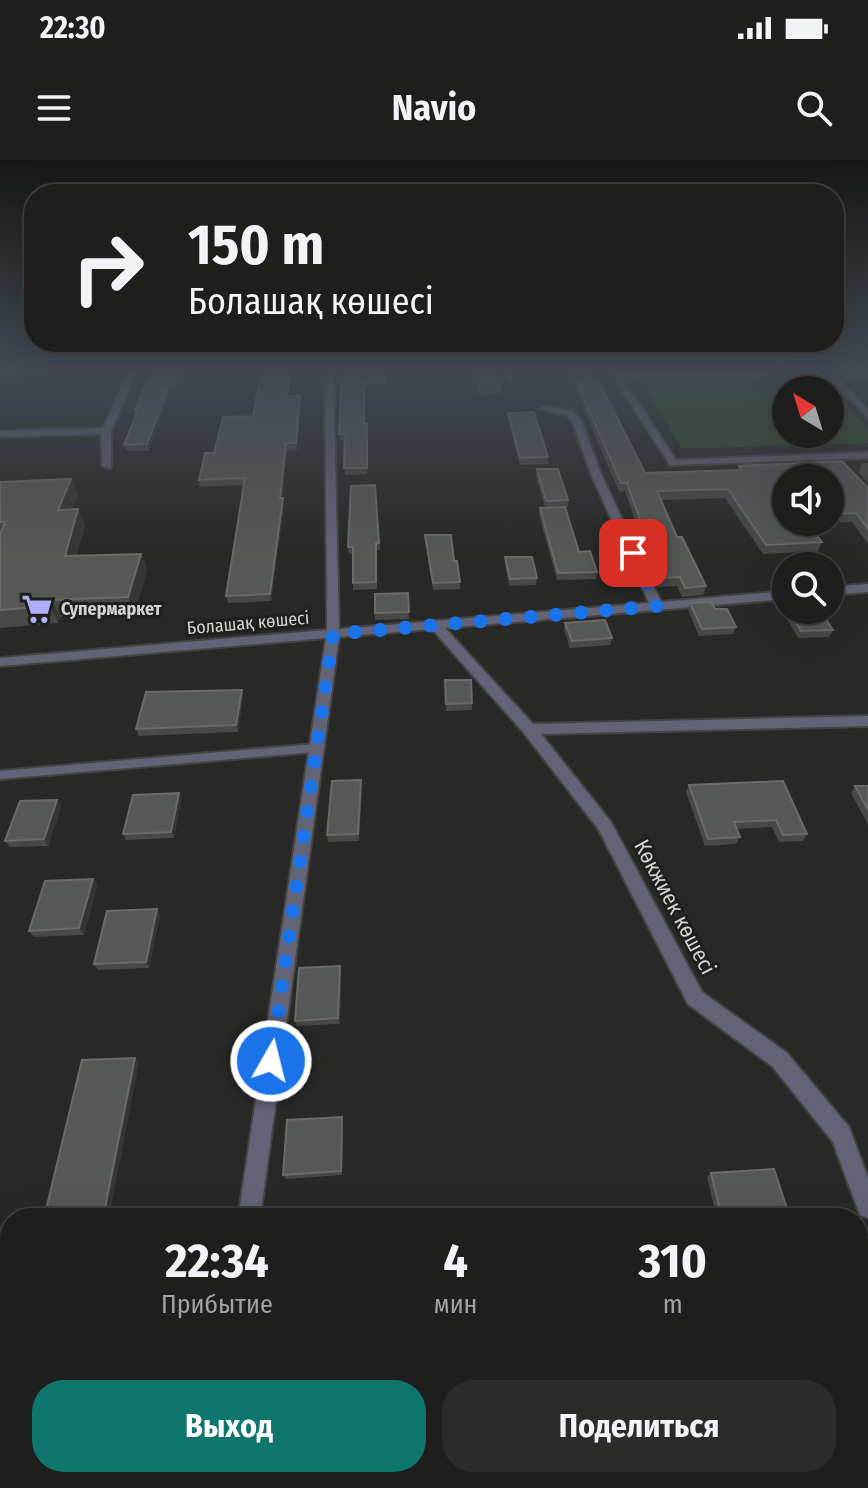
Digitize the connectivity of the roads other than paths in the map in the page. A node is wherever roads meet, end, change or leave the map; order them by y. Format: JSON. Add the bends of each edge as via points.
{"nodes":[{"id":1,"x":107,"y":428,"type":"edge"},
{"id":2,"x":330,"y":428,"type":"edge"},
{"id":3,"x":579,"y":428,"type":"edge"},
{"id":4,"x":650,"y":428,"type":"edge"},
{"id":5,"x":106,"y":431,"type":"junction"},
{"id":6,"x":0,"y":434,"type":"edge"},
{"id":7,"x":868,"y":455,"type":"edge"},
{"id":8,"x":835,"y":456,"type":"junction"},
{"id":9,"x":842,"y":464,"type":"edge"},
{"id":10,"x":107,"y":466,"type":"dead end"},
{"id":11,"x":868,"y":588,"type":"edge"},
{"id":12,"x":844,"y":590,"type":"edge"},
{"id":13,"x":772,"y":596,"type":"edge"},
{"id":14,"x":657,"y":606,"type":"junction"},
{"id":15,"x":434,"y":624,"type":"junction"},
{"id":16,"x":333,"y":634,"type":"junction"},
{"id":17,"x":0,"y":662,"type":"edge"},
{"id":18,"x":868,"y":721,"type":"edge"},
{"id":19,"x":529,"y":729,"type":"junction"},
{"id":20,"x":315,"y":748,"type":"junction"},
{"id":21,"x":0,"y":775,"type":"edge"},
{"id":22,"x":868,"y":1207,"type":"edge"},
{"id":23,"x":250,"y":1208,"type":"edge"}],
"edges":[{"from":1,"to":5,"type":"street"},
{"from":2,"to":16,"type":"street"},
{"from":3,"to":14,"type":"street"},
{"from":4,"to":8,"type":"street","via":[[673,463]]},
{"from":5,"to":6,"type":"street"},
{"from":5,"to":10,"type":"street"},
{"from":7,"to":8,"type":"street"},
{"from":8,"to":9,"type":"lane"},
{"from":11,"to":12,"type":"street"},
{"from":13,"to":14,"type":"street","name":"Болашақ көшесі"},
{"from":14,"to":15,"type":"street","name":"Болашақ көшесі"},
{"from":15,"to":16,"type":"street","name":"Болашақ көшесі"},
{"from":15,"to":19,"type":"street","name":"Көкжиек көшесі"},
{"from":16,"to":17,"type":"street","name":"Болашақ көшесі"},
{"from":16,"to":20,"type":"street"},
{"from":18,"to":19,"type":"street"},
{"from":19,"to":22,"type":"street","name":"Көкжиек көшесі","via":[[605,826],[695,998],[780,1060],[841,1135]]},
{"from":20,"to":21,"type":"lane"},
{"from":20,"to":23,"type":"street"}]}
